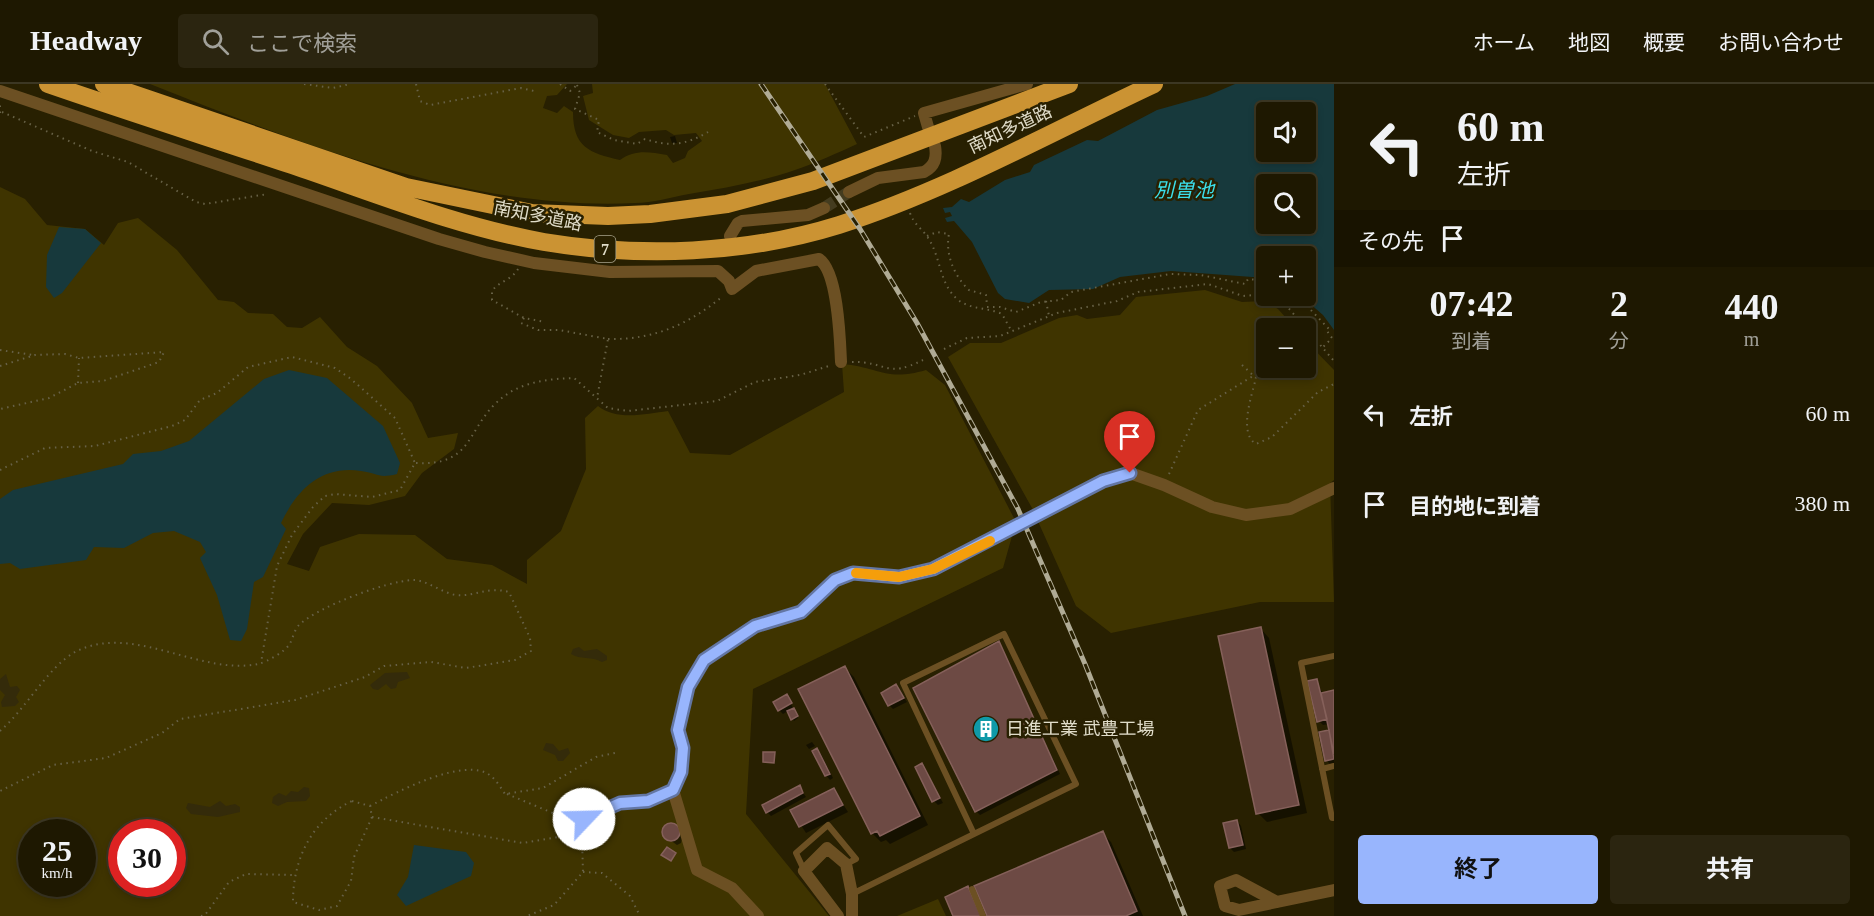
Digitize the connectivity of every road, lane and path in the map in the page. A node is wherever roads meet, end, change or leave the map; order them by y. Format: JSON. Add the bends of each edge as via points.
{"nodes":[{"id":1,"x":48,"y":84,"type":"edge"},
{"id":2,"x":104,"y":84,"type":"edge"},
{"id":3,"x":304,"y":84,"type":"edge"},
{"id":4,"x":350,"y":84,"type":"edge"},
{"id":5,"x":416,"y":84,"type":"edge"},
{"id":6,"x":561,"y":84,"type":"edge"},
{"id":7,"x":577,"y":84,"type":"edge"},
{"id":8,"x":825,"y":84,"type":"edge"},
{"id":9,"x":1027,"y":84,"type":"edge"},
{"id":10,"x":1069,"y":84,"type":"edge"},
{"id":11,"x":1154,"y":84,"type":"edge"},
{"id":12,"x":0,"y":91,"type":"edge"},
{"id":13,"x":534,"y":91,"type":"dead end"},
{"id":14,"x":0,"y":101,"type":"edge"},
{"id":15,"x":1,"y":112,"type":"edge"},
{"id":16,"x":924,"y":113,"type":"junction"},
{"id":17,"x":928,"y":128,"type":"dead end"},
{"id":18,"x":708,"y":132,"type":"dead end"},
{"id":19,"x":935,"y":146,"type":"dead end"},
{"id":20,"x":290,"y":189,"type":"junction"},
{"id":21,"x":849,"y":192,"type":"tunnel mouth"},
{"id":22,"x":824,"y":208,"type":"tunnel mouth"},
{"id":23,"x":909,"y":210,"type":"dead end"},
{"id":24,"x":730,"y":236,"type":"dead end"},
{"id":25,"x":927,"y":236,"type":"junction"},
{"id":26,"x":519,"y":259,"type":"junction"},
{"id":27,"x":1256,"y":280,"type":"edge"},
{"id":28,"x":732,"y":289,"type":"junction"},
{"id":29,"x":1256,"y":295,"type":"edge"},
{"id":30,"x":1046,"y":301,"type":"junction"},
{"id":31,"x":1287,"y":306,"type":"edge"},
{"id":32,"x":1307,"y":306,"type":"edge"},
{"id":33,"x":987,"y":308,"type":"junction"},
{"id":34,"x":1049,"y":316,"type":"junction"},
{"id":35,"x":524,"y":318,"type":"junction"},
{"id":36,"x":545,"y":322,"type":"dead end"},
{"id":37,"x":1012,"y":332,"type":"junction"},
{"id":38,"x":608,"y":339,"type":"junction"},
{"id":39,"x":1322,"y":348,"type":"junction"},
{"id":40,"x":944,"y":349,"type":"dead end"},
{"id":41,"x":0,"y":350,"type":"edge"},
{"id":42,"x":35,"y":356,"type":"junction"},
{"id":43,"x":79,"y":358,"type":"junction"},
{"id":44,"x":923,"y":360,"type":"dead end"},
{"id":45,"x":1334,"y":361,"type":"edge"},
{"id":46,"x":841,"y":362,"type":"junction"},
{"id":47,"x":1242,"y":365,"type":"dead end"},
{"id":48,"x":0,"y":366,"type":"edge"},
{"id":49,"x":1253,"y":376,"type":"junction"},
{"id":50,"x":78,"y":383,"type":"junction"},
{"id":51,"x":1334,"y":384,"type":"edge"},
{"id":52,"x":597,"y":398,"type":"junction"},
{"id":53,"x":0,"y":409,"type":"edge"},
{"id":54,"x":415,"y":463,"type":"junction"},
{"id":55,"x":0,"y":470,"type":"edge"},
{"id":56,"x":1164,"y":485,"type":"junction"},
{"id":57,"x":1334,"y":488,"type":"edge"},
{"id":58,"x":1334,"y":656,"type":"edge"},
{"id":59,"x":261,"y":663,"type":"junction"},
{"id":60,"x":0,"y":731,"type":"edge"},
{"id":61,"x":615,"y":753,"type":"dead end"},
{"id":62,"x":1334,"y":766,"type":"edge"},
{"id":63,"x":1322,"y":769,"type":"junction"},
{"id":64,"x":673,"y":790,"type":"junction"},
{"id":65,"x":0,"y":791,"type":"edge"},
{"id":66,"x":505,"y":794,"type":"junction"},
{"id":67,"x":370,"y":806,"type":"junction"},
{"id":68,"x":372,"y":817,"type":"junction"},
{"id":69,"x":1334,"y":818,"type":"edge"},
{"id":70,"x":584,"y":819,"type":"dead end"},
{"id":71,"x":974,"y":834,"type":"junction"},
{"id":72,"x":582,"y":839,"type":"junction"},
{"id":73,"x":846,"y":864,"type":"junction"},
{"id":74,"x":804,"y":871,"type":"junction"},
{"id":75,"x":583,"y":872,"type":"junction"},
{"id":76,"x":292,"y":876,"type":"junction"},
{"id":77,"x":972,"y":889,"type":"dead end"},
{"id":78,"x":1334,"y":890,"type":"edge"},
{"id":79,"x":852,"y":894,"type":"junction"},
{"id":80,"x":1277,"y":902,"type":"dead end"},
{"id":81,"x":201,"y":916,"type":"edge"},
{"id":82,"x":528,"y":916,"type":"edge"},
{"id":83,"x":640,"y":916,"type":"edge"},
{"id":84,"x":758,"y":916,"type":"edge"},
{"id":85,"x":838,"y":916,"type":"edge"},
{"id":86,"x":852,"y":916,"type":"edge"},
{"id":87,"x":983,"y":916,"type":"edge"}],
"edges":[{"from":1,"to":11,"type":"highway","name":"南知多道路","number":"7","via":[[505,233],[579,246],[672,251],[751,244],[839,225],[954,179]]},
{"from":2,"to":10,"type":"highway","name":"南知多道路","number":"7","via":[[406,187],[532,213],[608,216],[704,208],[813,181]]},
{"from":3,"to":4,"type":"path","via":[[333,88]]},
{"from":5,"to":13,"type":"path","via":[[420,101],[430,105],[521,87]]},
{"from":6,"to":7,"type":"path","via":[[570,91]]},
{"from":7,"to":18,"type":"path","via":[[580,93],[575,109],[599,120],[597,132],[614,140],[637,144],[645,139],[666,146],[678,145]]},
{"from":8,"to":16,"type":"path","via":[[864,136]]},
{"from":9,"to":16,"type":"street"},
{"from":12,"to":20,"type":"street"},
{"from":14,"to":15,"type":"path"},
{"from":15,"to":20,"type":"path","via":[[128,162],[196,202],[205,204]]},
{"from":16,"to":17,"type":"street"},
{"from":19,"to":21,"type":"street","via":[[935,162],[930,169],[878,178]]},
{"from":20,"to":26,"type":"street","via":[[439,239]]},
{"from":22,"to":24,"type":"street","via":[[808,215],[742,221]]},
{"from":23,"to":25,"type":"path","via":[[916,228]]},
{"from":25,"to":33,"type":"path","via":[[947,286],[967,305]]},
{"from":25,"to":33,"type":"path","via":[[937,232],[949,234],[948,249],[955,270],[969,290],[986,295]]},
{"from":26,"to":28,"type":"street","via":[[610,272],[719,266]]},
{"from":26,"to":35,"type":"path","via":[[516,272],[496,286],[491,297],[497,305]]},
{"from":27,"to":30,"type":"path","via":[[1248,279],[1245,284],[1201,275],[1170,274],[1071,292],[1061,300]]},
{"from":28,"to":38,"type":"path","via":[[696,316],[661,334]]},
{"from":28,"to":46,"type":"street","via":[[756,272],[819,259],[828,270],[836,304]]},
{"from":29,"to":34,"type":"path","via":[[1243,296],[1208,284],[1138,292],[1117,301]]},
{"from":30,"to":33,"type":"path","via":[[1016,312]]},
{"from":30,"to":34,"type":"path"},
{"from":31,"to":39,"type":"path"},
{"from":32,"to":39,"type":"path","via":[[1329,329],[1326,331],[1332,338]]},
{"from":33,"to":37,"type":"path","via":[[1002,314]]},
{"from":34,"to":37,"type":"path"},
{"from":35,"to":36,"type":"path"},
{"from":35,"to":38,"type":"path","via":[[521,323],[530,328]]},
{"from":37,"to":40,"type":"path","via":[[967,338]]},
{"from":38,"to":52,"type":"path"},
{"from":39,"to":45,"type":"path"},
{"from":41,"to":42,"type":"path"},
{"from":42,"to":43,"type":"path","via":[[65,354]]},
{"from":42,"to":48,"type":"path"},
{"from":43,"to":50,"type":"path"},
{"from":43,"to":50,"type":"path","via":[[164,352],[159,362],[103,381]]},
{"from":44,"to":46,"type":"path","via":[[903,370],[884,369],[869,362]]},
{"from":46,"to":52,"type":"path","via":[[800,375],[755,382],[717,401],[628,411],[608,408]]},
{"from":47,"to":49,"type":"path"},
{"from":49,"to":51,"type":"path","via":[[1256,378],[1248,428],[1249,437],[1256,444],[1272,437],[1318,392]]},
{"from":49,"to":56,"type":"path","via":[[1198,410]]},
{"from":50,"to":53,"type":"path","via":[[49,398]]},
{"from":52,"to":54,"type":"path","via":[[574,378],[529,383],[498,401],[458,455]]},
{"from":54,"to":55,"type":"path","via":[[395,418],[351,379],[334,368],[292,357],[248,367],[217,393],[200,400],[186,420],[172,426],[95,446],[45,448]]},
{"from":54,"to":59,"type":"path","via":[[400,490],[372,497],[335,494],[325,496],[313,507],[292,535],[277,566]]},
{"from":56,"to":57,"type":"street","via":[[1212,507],[1246,515],[1290,509]]},
{"from":56,"to":64,"type":"street","via":[[1130,473],[1103,481],[933,569],[899,577],[853,573],[835,580],[801,612],[755,626],[704,660],[688,687],[678,730],[683,748],[681,772]]},
{"from":58,"to":63,"type":"lane","via":[[1301,663]]},
{"from":59,"to":60,"type":"path","via":[[235,667],[154,647],[105,644],[75,652],[46,678]]},
{"from":59,"to":65,"type":"path","via":[[288,647],[299,625],[342,599],[414,580],[457,595],[494,588],[509,592],[530,638],[531,651],[515,660],[466,668],[431,662],[384,666],[365,677],[295,700],[180,718],[162,733],[106,758],[54,765]]},
{"from":61,"to":66,"type":"path","via":[[596,757],[543,788]]},
{"from":62,"to":63,"type":"lane"},
{"from":63,"to":69,"type":"lane"},
{"from":64,"to":70,"type":"street","via":[[648,801],[620,803]]},
{"from":64,"to":84,"type":"street","via":[[697,870],[732,888]]},
{"from":66,"to":67,"type":"path","via":[[490,775],[466,768],[416,782]]},
{"from":66,"to":72,"type":"path","via":[[560,816]]},
{"from":67,"to":68,"type":"path"},
{"from":67,"to":76,"type":"path","via":[[352,801],[333,810],[307,841]]},
{"from":68,"to":72,"type":"path","via":[[523,843],[558,837]]},
{"from":68,"to":76,"type":"path","via":[[354,857],[351,881],[337,906],[319,910],[293,902]]},
{"from":71,"to":71,"type":"lane","via":[[1076,784],[1004,633],[903,683]]},
{"from":71,"to":79,"type":"lane"},
{"from":72,"to":75,"type":"path"},
{"from":73,"to":74,"type":"street","via":[[827,848]]},
{"from":73,"to":74,"type":"lane","via":[[856,859],[828,825],[796,853]]},
{"from":73,"to":79,"type":"street"},
{"from":74,"to":85,"type":"street"},
{"from":75,"to":82,"type":"path","via":[[554,905]]},
{"from":75,"to":83,"type":"path","via":[[602,873],[630,896]]},
{"from":76,"to":81,"type":"path","via":[[246,874],[228,882]]},
{"from":77,"to":87,"type":"lane"},
{"from":78,"to":80,"type":"street"},
{"from":79,"to":86,"type":"street"}]}
